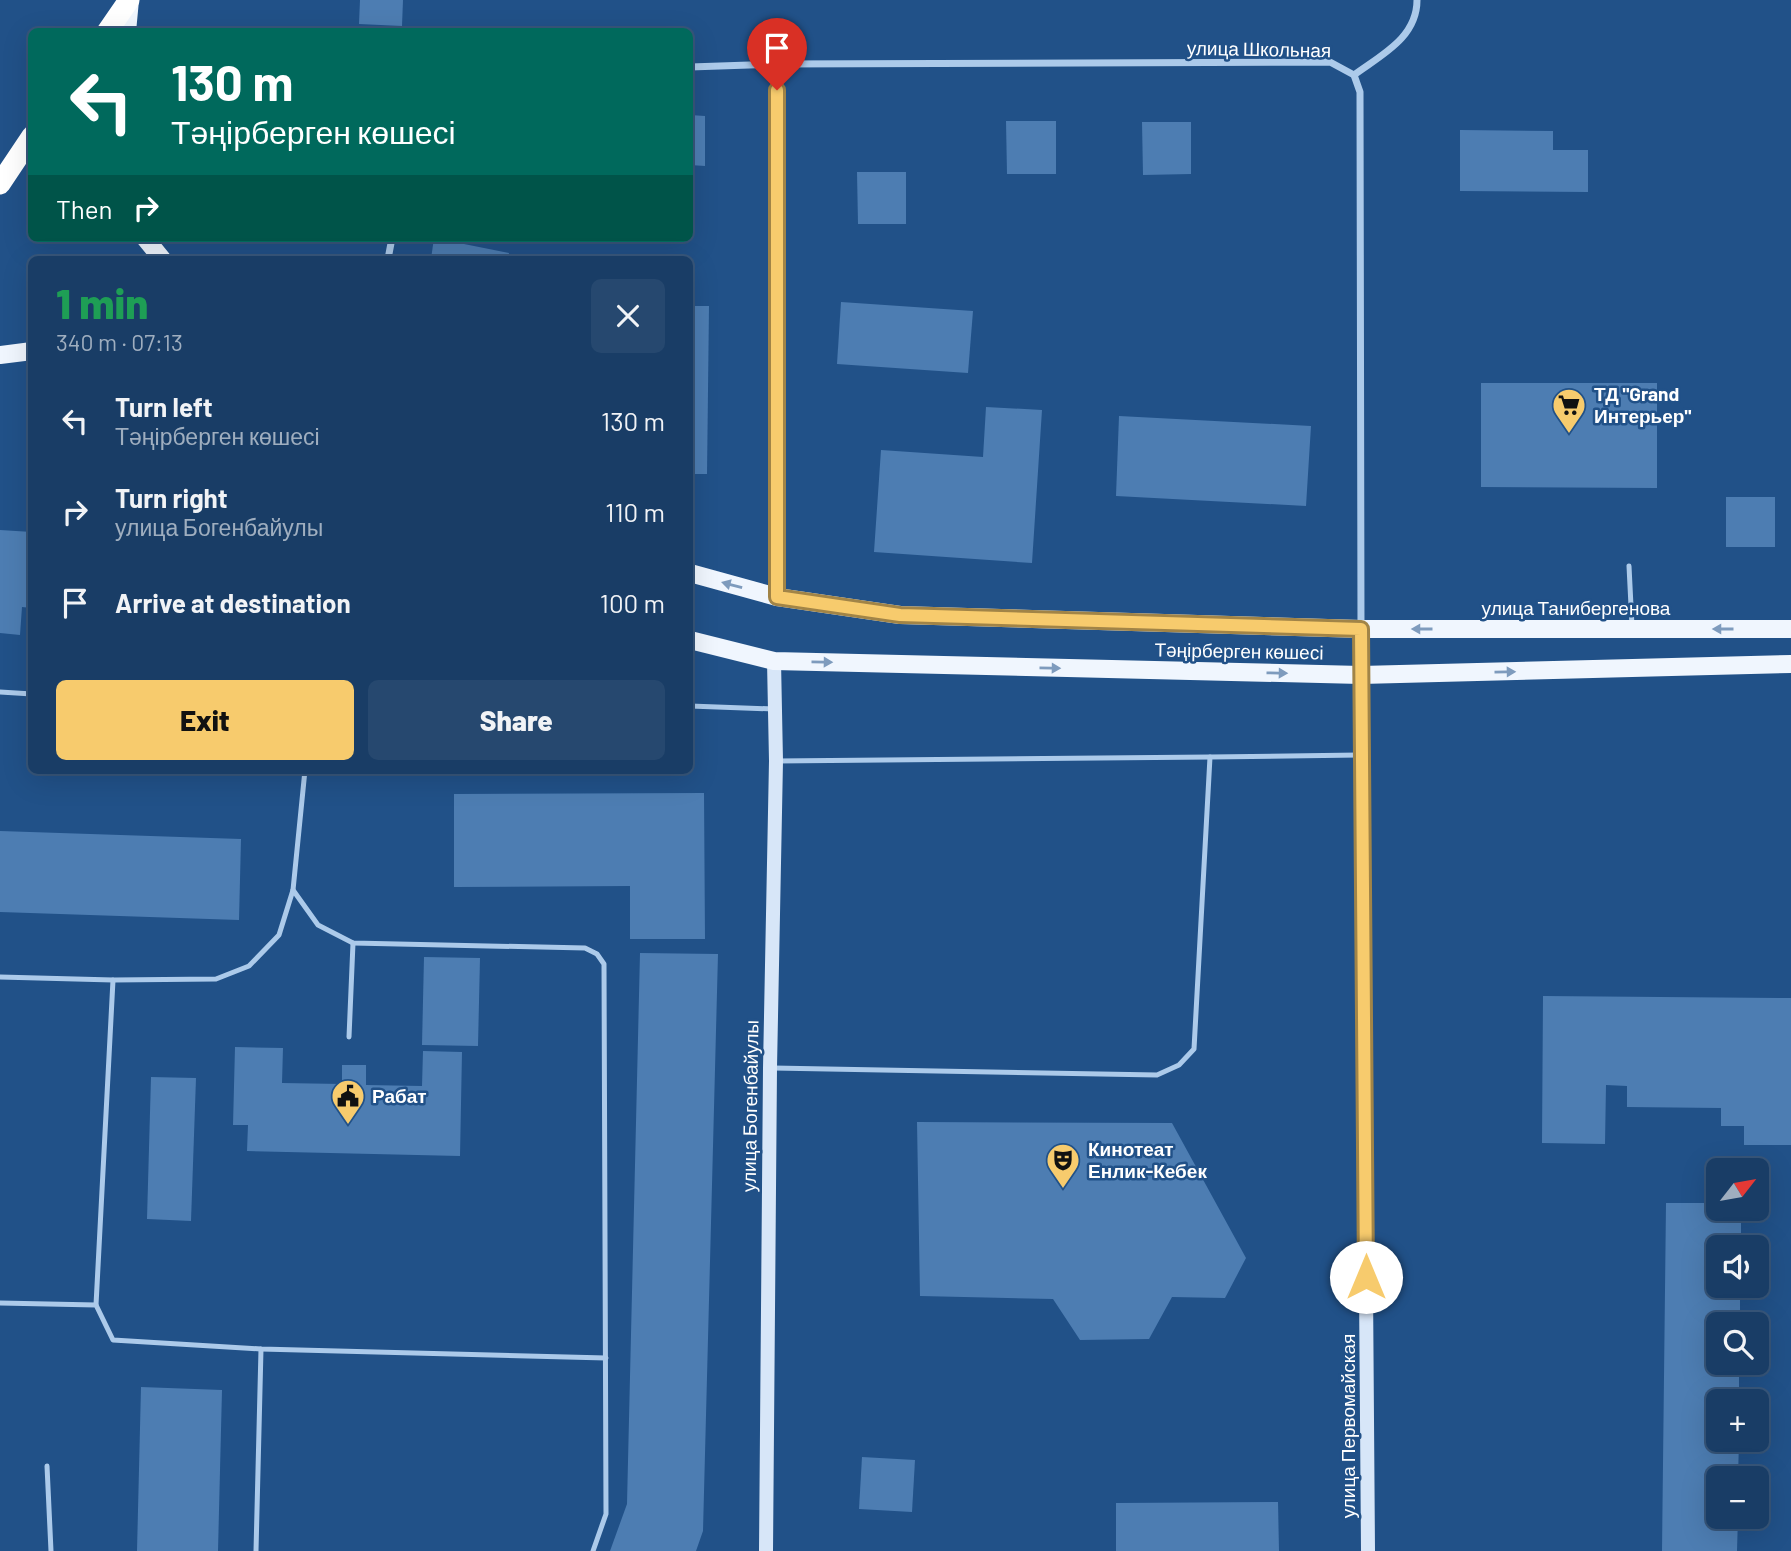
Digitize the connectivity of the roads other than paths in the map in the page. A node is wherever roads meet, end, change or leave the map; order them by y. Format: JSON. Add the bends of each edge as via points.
{"nodes":[{"id":1,"x":130,"y":0,"type":"edge"},
{"id":2,"x":1417,"y":0,"type":"edge"},
{"id":3,"x":110,"y":28,"type":"edge"},
{"id":4,"x":127,"y":28,"type":"edge"},
{"id":5,"x":777,"y":64,"type":"junction"},
{"id":6,"x":693,"y":67,"type":"edge"},
{"id":7,"x":1354,"y":75,"type":"junction"},
{"id":8,"x":28,"y":142,"type":"edge"},
{"id":9,"x":0,"y":184,"type":"edge"},
{"id":10,"x":148,"y":242,"type":"edge"},
{"id":11,"x":160,"y":256,"type":"edge"},
{"id":12,"x":28,"y":352,"type":"edge"},
{"id":13,"x":0,"y":355,"type":"edge"},
{"id":14,"x":1629,"y":566,"type":"dead end"},
{"id":15,"x":693,"y":574,"type":"edge"},
{"id":16,"x":777,"y":597,"type":"junction"},
{"id":17,"x":1361,"y":629,"type":"junction"},
{"id":18,"x":1632,"y":629,"type":"junction"},
{"id":19,"x":1791,"y":629,"type":"edge"},
{"id":20,"x":693,"y":641,"type":"edge"},
{"id":21,"x":774,"y":661,"type":"junction"},
{"id":22,"x":1791,"y":664,"type":"edge"},
{"id":23,"x":1361,"y":675,"type":"junction"},
{"id":24,"x":0,"y":692,"type":"edge"},
{"id":25,"x":28,"y":694,"type":"edge"},
{"id":26,"x":693,"y":706,"type":"edge"},
{"id":27,"x":774,"y":709,"type":"junction"},
{"id":28,"x":1362,"y":755,"type":"junction"},
{"id":29,"x":1210,"y":757,"type":"junction"},
{"id":30,"x":776,"y":761,"type":"junction"},
{"id":31,"x":305,"y":774,"type":"edge"},
{"id":32,"x":293,"y":890,"type":"junction"},
{"id":33,"x":353,"y":943,"type":"junction"},
{"id":34,"x":0,"y":978,"type":"edge"},
{"id":35,"x":113,"y":980,"type":"junction"},
{"id":36,"x":349,"y":1037,"type":"dead end"},
{"id":37,"x":769,"y":1068,"type":"junction"},
{"id":38,"x":0,"y":1303,"type":"edge"},
{"id":39,"x":96,"y":1305,"type":"junction"},
{"id":40,"x":261,"y":1349,"type":"junction"},
{"id":41,"x":606,"y":1358,"type":"junction"},
{"id":42,"x":47,"y":1466,"type":"dead end"},
{"id":43,"x":51,"y":1551,"type":"edge"},
{"id":44,"x":256,"y":1551,"type":"edge"},
{"id":45,"x":593,"y":1551,"type":"edge"},
{"id":46,"x":766,"y":1551,"type":"edge"},
{"id":47,"x":1368,"y":1551,"type":"edge"}],
"edges":[{"from":1,"to":3,"type":"highway"},
{"from":1,"to":4,"type":"main road"},
{"from":2,"to":7,"type":"street","via":[[1412,26],[1399,42]]},
{"from":5,"to":6,"type":"street","name":"улица Школьная"},
{"from":5,"to":7,"type":"street","name":"улица Школьная","via":[[1329,62]]},
{"from":5,"to":16,"type":"street"},
{"from":7,"to":17,"type":"street","name":"улица Школьная","via":[[1360,92]]},
{"from":8,"to":9,"type":"highway"},
{"from":10,"to":11,"type":"main road"},
{"from":12,"to":13,"type":"main road"},
{"from":14,"to":18,"type":"lane"},
{"from":16,"to":15,"type":"main road","name":"Тәңірберген көшесі","one_way":true},
{"from":16,"to":17,"type":"main road","name":"Тәңірберген көшесі","via":[[900,615]]},
{"from":18,"to":17,"type":"main road","name":"улица Танибергенова","one_way":true},
{"from":17,"to":23,"type":"street","name":"улица Первомайская"},
{"from":19,"to":18,"type":"main road","name":"улица Танибергенова","one_way":true},
{"from":20,"to":21,"type":"main road","name":"Тәңірберген көшесі"},
{"from":21,"to":23,"type":"main road","name":"Тәңірберген көшесі","one_way":true},
{"from":21,"to":27,"type":"street","name":"улица Богенбайулы"},
{"from":23,"to":22,"type":"main road","name":"Тәңірберген көшесі","one_way":true},
{"from":23,"to":28,"type":"street","name":"улица Первомайская"},
{"from":24,"to":25,"type":"lane"},
{"from":26,"to":27,"type":"lane"},
{"from":27,"to":30,"type":"street","name":"улица Богенбайулы"},
{"from":28,"to":29,"type":"lane"},
{"from":28,"to":47,"type":"street","name":"улица Первомайская"},
{"from":29,"to":30,"type":"lane"},
{"from":29,"to":37,"type":"lane","via":[[1194,1049],[1179,1065],[1157,1075]]},
{"from":30,"to":37,"type":"street","name":"улица Богенбайулы"},
{"from":31,"to":32,"type":"lane"},
{"from":32,"to":33,"type":"lane","via":[[318,925]]},
{"from":32,"to":35,"type":"lane","via":[[279,935],[249,966],[216,979]]},
{"from":33,"to":36,"type":"lane"},
{"from":33,"to":41,"type":"lane","via":[[585,948],[604,964]]},
{"from":34,"to":35,"type":"lane"},
{"from":35,"to":39,"type":"lane"},
{"from":37,"to":46,"type":"street","name":"улица Богенбайулы"},
{"from":38,"to":39,"type":"lane"},
{"from":39,"to":40,"type":"lane","via":[[113,1340]]},
{"from":40,"to":41,"type":"lane"},
{"from":40,"to":44,"type":"lane"},
{"from":41,"to":45,"type":"lane","via":[[606,1514]]},
{"from":42,"to":43,"type":"lane"}]}
